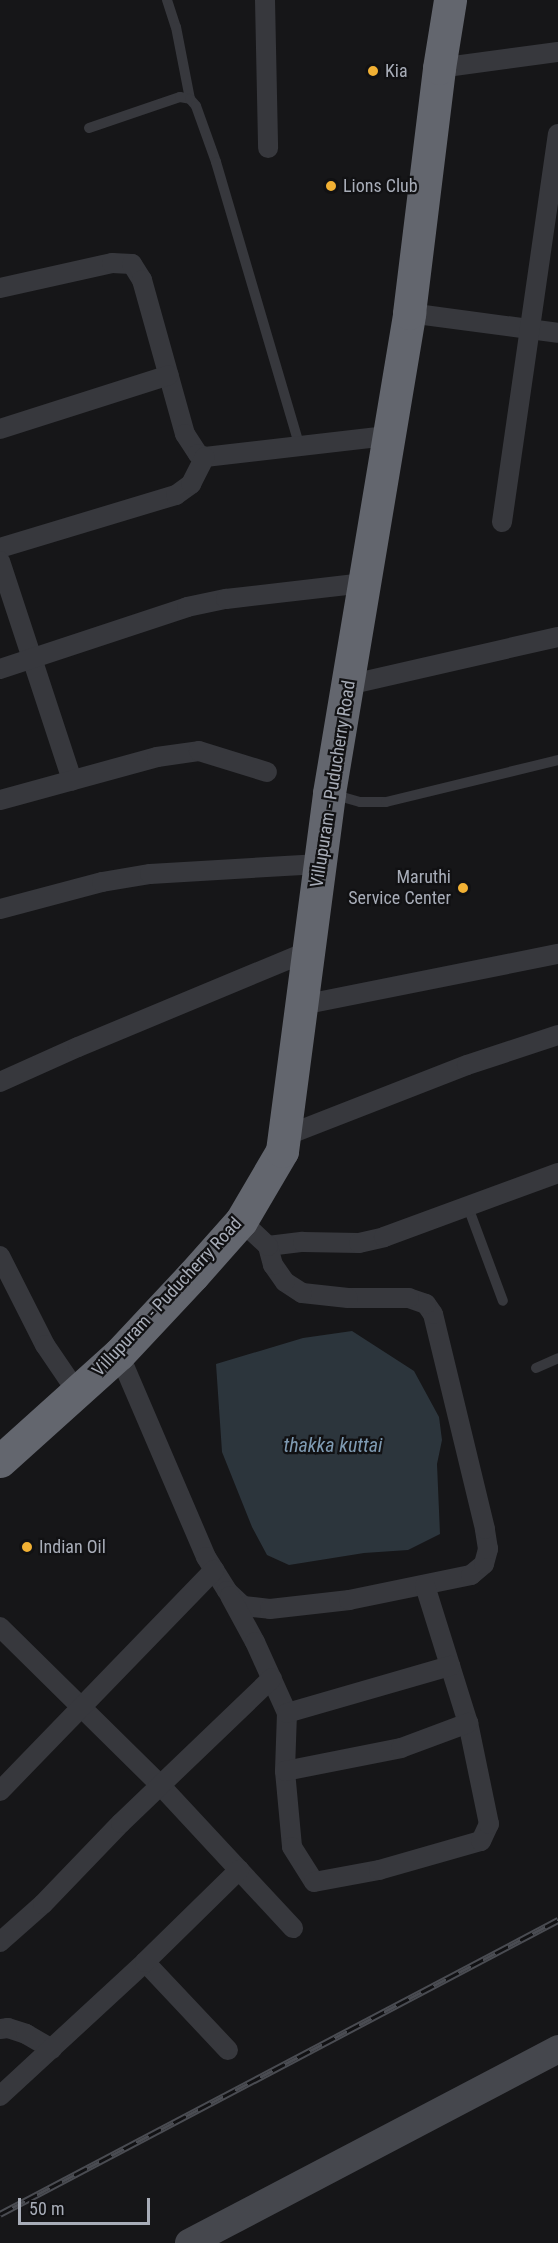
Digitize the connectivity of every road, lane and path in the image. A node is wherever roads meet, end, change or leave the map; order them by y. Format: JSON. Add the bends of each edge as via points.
{"nodes":[{"id":1,"x":167,"y":0,"type":"edge"},
{"id":2,"x":266,"y":0,"type":"edge"},
{"id":3,"x":450,"y":0,"type":"edge"},
{"id":4,"x":558,"y":51,"type":"edge"},
{"id":5,"x":439,"y":68,"type":"junction"},
{"id":6,"x":190,"y":99,"type":"junction"},
{"id":7,"x":89,"y":128,"type":"dead end"},
{"id":8,"x":558,"y":134,"type":"edge"},
{"id":9,"x":268,"y":148,"type":"dead end"},
{"id":10,"x":0,"y":288,"type":"edge"},
{"id":11,"x":409,"y":313,"type":"junction"},
{"id":12,"x":530,"y":330,"type":"junction"},
{"id":13,"x":558,"y":333,"type":"edge"},
{"id":14,"x":169,"y":375,"type":"junction"},
{"id":15,"x":0,"y":429,"type":"edge"},
{"id":16,"x":387,"y":436,"type":"junction"},
{"id":17,"x":300,"y":447,"type":"junction"},
{"id":18,"x":205,"y":457,"type":"junction"},
{"id":19,"x":501,"y":522,"type":"dead end"},
{"id":20,"x":0,"y":548,"type":"edge"},
{"id":21,"x":0,"y":561,"type":"edge"},
{"id":22,"x":364,"y":583,"type":"junction"},
{"id":23,"x":558,"y":637,"type":"edge"},
{"id":24,"x":32,"y":658,"type":"junction"},
{"id":25,"x":0,"y":669,"type":"edge"},
{"id":26,"x":348,"y":685,"type":"junction"},
{"id":27,"x":558,"y":760,"type":"edge"},
{"id":28,"x":267,"y":772,"type":"dead end"},
{"id":29,"x":72,"y":780,"type":"junction"},
{"id":30,"x":329,"y":793,"type":"junction"},
{"id":31,"x":0,"y":800,"type":"edge"},
{"id":32,"x":320,"y":864,"type":"junction"},
{"id":33,"x":0,"y":909,"type":"edge"},
{"id":34,"x":309,"y":951,"type":"junction"},
{"id":35,"x":558,"y":954,"type":"edge"},
{"id":36,"x":302,"y":1005,"type":"junction"},
{"id":37,"x":558,"y":1035,"type":"edge"},
{"id":38,"x":0,"y":1082,"type":"edge"},
{"id":39,"x":285,"y":1136,"type":"junction"},
{"id":40,"x":558,"y":1173,"type":"edge"},
{"id":41,"x":468,"y":1207,"type":"junction"},
{"id":42,"x":241,"y":1221,"type":"junction"},
{"id":43,"x":268,"y":1246,"type":"junction"},
{"id":44,"x":0,"y":1256,"type":"edge"},
{"id":45,"x":503,"y":1301,"type":"dead end"},
{"id":46,"x":119,"y":1354,"type":"junction"},
{"id":47,"x":558,"y":1358,"type":"edge"},
{"id":48,"x":536,"y":1368,"type":"dead end"},
{"id":49,"x":76,"y":1392,"type":"junction"},
{"id":50,"x":0,"y":1461,"type":"edge"},
{"id":51,"x":214,"y":1570,"type":"junction"},
{"id":52,"x":425,"y":1586,"type":"junction"},
{"id":53,"x":227,"y":1591,"type":"junction"},
{"id":54,"x":0,"y":1627,"type":"edge"},
{"id":55,"x":450,"y":1666,"type":"junction"},
{"id":56,"x":272,"y":1678,"type":"junction"},
{"id":57,"x":80,"y":1705,"type":"junction"},
{"id":58,"x":287,"y":1713,"type":"junction"},
{"id":59,"x":468,"y":1723,"type":"junction"},
{"id":60,"x":285,"y":1771,"type":"junction"},
{"id":61,"x":161,"y":1786,"type":"junction"},
{"id":62,"x":0,"y":1791,"type":"edge"},
{"id":63,"x":239,"y":1870,"type":"junction"},
{"id":64,"x":293,"y":1928,"type":"dead end"},
{"id":65,"x":0,"y":1942,"type":"edge"},
{"id":66,"x":145,"y":1962,"type":"junction"},
{"id":67,"x":0,"y":2029,"type":"edge"},
{"id":68,"x":52,"y":2049,"type":"junction"},
{"id":69,"x":558,"y":2049,"type":"edge"},
{"id":70,"x":228,"y":2050,"type":"dead end"},
{"id":71,"x":0,"y":2096,"type":"edge"},
{"id":72,"x":189,"y":2243,"type":"edge"}],
"edges":[{"from":1,"to":6,"type":"lane"},
{"from":2,"to":9,"type":"street"},
{"from":3,"to":5,"type":"highway","name":"Villupuram - Puducherry Road"},
{"from":4,"to":5,"type":"street"},
{"from":5,"to":11,"type":"highway","name":"Villupuram - Puducherry Road"},
{"from":6,"to":7,"type":"lane","via":[[180,97]]},
{"from":6,"to":17,"type":"lane","via":[[216,162]]},
{"from":8,"to":12,"type":"street"},
{"from":10,"to":14,"type":"street","via":[[112,262],[132,264],[142,280]]},
{"from":11,"to":12,"type":"street"},
{"from":11,"to":16,"type":"highway","name":"Villupuram - Puducherry Road"},
{"from":12,"to":13,"type":"street"},
{"from":12,"to":19,"type":"street"},
{"from":14,"to":15,"type":"street"},
{"from":14,"to":18,"type":"street","via":[[185,434],[198,454]]},
{"from":16,"to":17,"type":"street"},
{"from":16,"to":22,"type":"highway","name":"Villupuram - Puducherry Road"},
{"from":17,"to":18,"type":"street"},
{"from":18,"to":20,"type":"street","via":[[191,484],[176,495]]},
{"from":21,"to":24,"type":"street"},
{"from":22,"to":24,"type":"street","via":[[187,607]]},
{"from":22,"to":26,"type":"highway","name":"Villupuram - Puducherry Road"},
{"from":23,"to":26,"type":"street"},
{"from":24,"to":25,"type":"street"},
{"from":24,"to":29,"type":"street"},
{"from":26,"to":30,"type":"highway","name":"Villupuram - Puducherry Road"},
{"from":27,"to":30,"type":"lane","via":[[386,802],[360,802]]},
{"from":28,"to":29,"type":"street","via":[[199,751],[157,757]]},
{"from":29,"to":31,"type":"street"},
{"from":30,"to":32,"type":"highway","name":"Villupuram - Puducherry Road"},
{"from":32,"to":33,"type":"street","via":[[150,874],[102,882]]},
{"from":32,"to":34,"type":"highway","name":"Villupuram - Puducherry Road"},
{"from":34,"to":36,"type":"highway","name":"Villupuram - Puducherry Road"},
{"from":34,"to":38,"type":"street"},
{"from":35,"to":36,"type":"street"},
{"from":36,"to":39,"type":"highway","name":"Villupuram - Puducherry Road"},
{"from":37,"to":39,"type":"street","via":[[467,1065]]},
{"from":39,"to":42,"type":"highway","name":"Villupuram - Puducherry Road","via":[[282,1151]]},
{"from":40,"to":41,"type":"street"},
{"from":41,"to":43,"type":"street","via":[[358,1243]]},
{"from":41,"to":45,"type":"lane"},
{"from":42,"to":43,"type":"street"},
{"from":42,"to":46,"type":"highway","name":"Villupuram - Puducherry Road"},
{"from":43,"to":52,"type":"street","via":[[273,1265],[285,1282],[302,1293],[409,1298],[426,1304],[433,1314],[476,1484],[488,1549],[484,1564],[471,1575]]},
{"from":44,"to":49,"type":"street","via":[[36,1328]]},
{"from":46,"to":49,"type":"highway","name":"Villupuram - Puducherry Road"},
{"from":46,"to":51,"type":"street"},
{"from":47,"to":48,"type":"lane"},
{"from":49,"to":50,"type":"highway","name":"Villupuram - Puducherry Road"},
{"from":51,"to":53,"type":"street"},
{"from":51,"to":57,"type":"street"},
{"from":52,"to":53,"type":"street","via":[[270,1609],[243,1606]]},
{"from":52,"to":55,"type":"street"},
{"from":53,"to":56,"type":"street"},
{"from":54,"to":57,"type":"street"},
{"from":55,"to":58,"type":"street"},
{"from":55,"to":59,"type":"street"},
{"from":56,"to":58,"type":"street"},
{"from":56,"to":61,"type":"street"},
{"from":57,"to":61,"type":"street"},
{"from":57,"to":62,"type":"street"},
{"from":58,"to":60,"type":"street"},
{"from":59,"to":60,"type":"street","via":[[402,1748]]},
{"from":59,"to":60,"type":"street","via":[[489,1824],[481,1841],[379,1870],[314,1882],[292,1847]]},
{"from":61,"to":63,"type":"street"},
{"from":61,"to":65,"type":"street"},
{"from":63,"to":64,"type":"street"},
{"from":63,"to":66,"type":"street"},
{"from":66,"to":68,"type":"street"},
{"from":66,"to":70,"type":"street"},
{"from":67,"to":68,"type":"street","via":[[26,2034]]},
{"from":68,"to":71,"type":"street"},
{"from":69,"to":72,"type":"street"}]}
